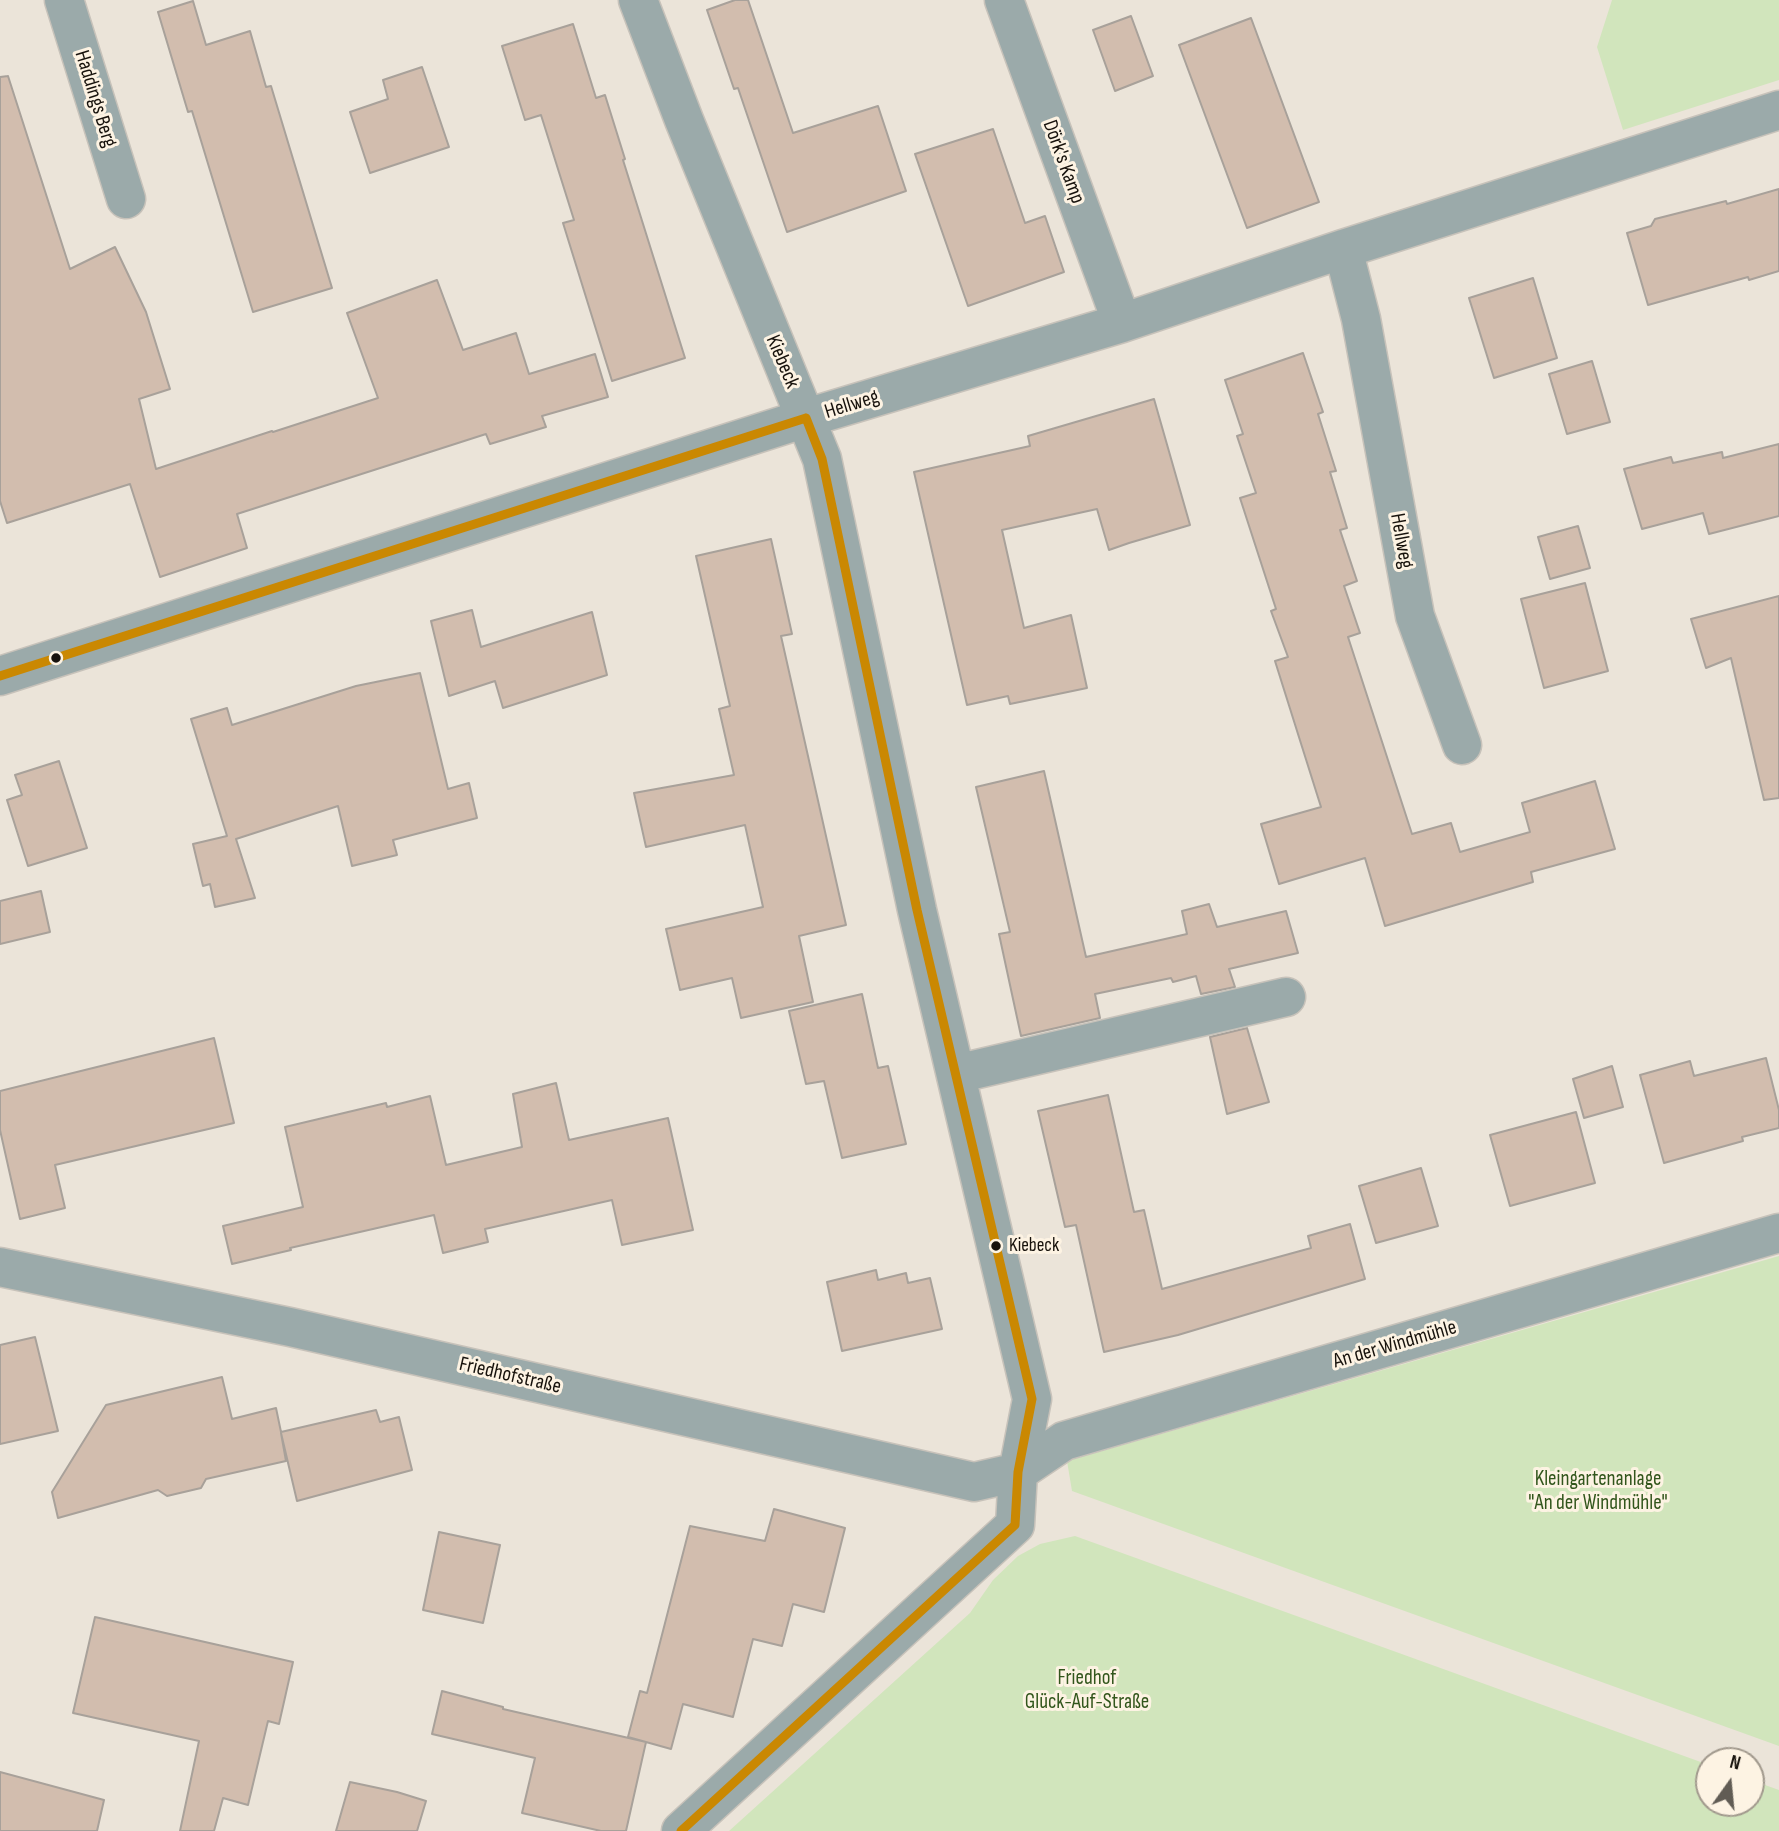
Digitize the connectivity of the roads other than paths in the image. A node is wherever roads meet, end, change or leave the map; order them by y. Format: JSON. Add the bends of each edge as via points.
{"nodes":[{"id":1,"x":64,"y":0,"type":"edge"},
{"id":2,"x":638,"y":0,"type":"edge"},
{"id":3,"x":1004,"y":0,"type":"edge"},
{"id":4,"x":1779,"y":110,"type":"edge"},
{"id":5,"x":126,"y":199,"type":"dead end"},
{"id":6,"x":1343,"y":249,"type":"junction"},
{"id":7,"x":1122,"y":323,"type":"junction"},
{"id":8,"x":806,"y":418,"type":"junction"},
{"id":9,"x":0,"y":676,"type":"edge"},
{"id":10,"x":1462,"y":745,"type":"dead end"},
{"id":11,"x":1286,"y":997,"type":"dead end"},
{"id":12,"x":956,"y":1074,"type":"junction"},
{"id":13,"x":1779,"y":1233,"type":"edge"},
{"id":14,"x":0,"y":1267,"type":"edge"},
{"id":15,"x":1018,"y":1472,"type":"junction"},
{"id":16,"x":681,"y":1831,"type":"edge"}],
"edges":[{"from":1,"to":5,"type":"street","name":"Haddings Berg"},
{"from":2,"to":8,"type":"street","name":"Kiebeck"},
{"from":3,"to":7,"type":"street","name":"Dörk's Kamp"},
{"from":4,"to":6,"type":"street","name":"Hellweg"},
{"from":6,"to":7,"type":"street","name":"Hellweg"},
{"from":6,"to":10,"type":"street","name":"Hellweg","via":[[1361,318],[1415,616]]},
{"from":7,"to":8,"type":"street","name":"Hellweg"},
{"from":8,"to":9,"type":"street","name":"Hellweg"},
{"from":8,"to":12,"type":"street","name":"Kiebeck","via":[[822,459]]},
{"from":11,"to":12,"type":"street"},
{"from":12,"to":15,"type":"street","name":"Kiebeck","via":[[1032,1399]]},
{"from":13,"to":15,"type":"street","name":"An der Windmühle","via":[[1065,1441]]},
{"from":14,"to":15,"type":"street","name":"Friedhofstraße","via":[[290,1327],[974,1482]]},
{"from":15,"to":16,"type":"street","name":"Kiebeck","via":[[1016,1525]]}]}
